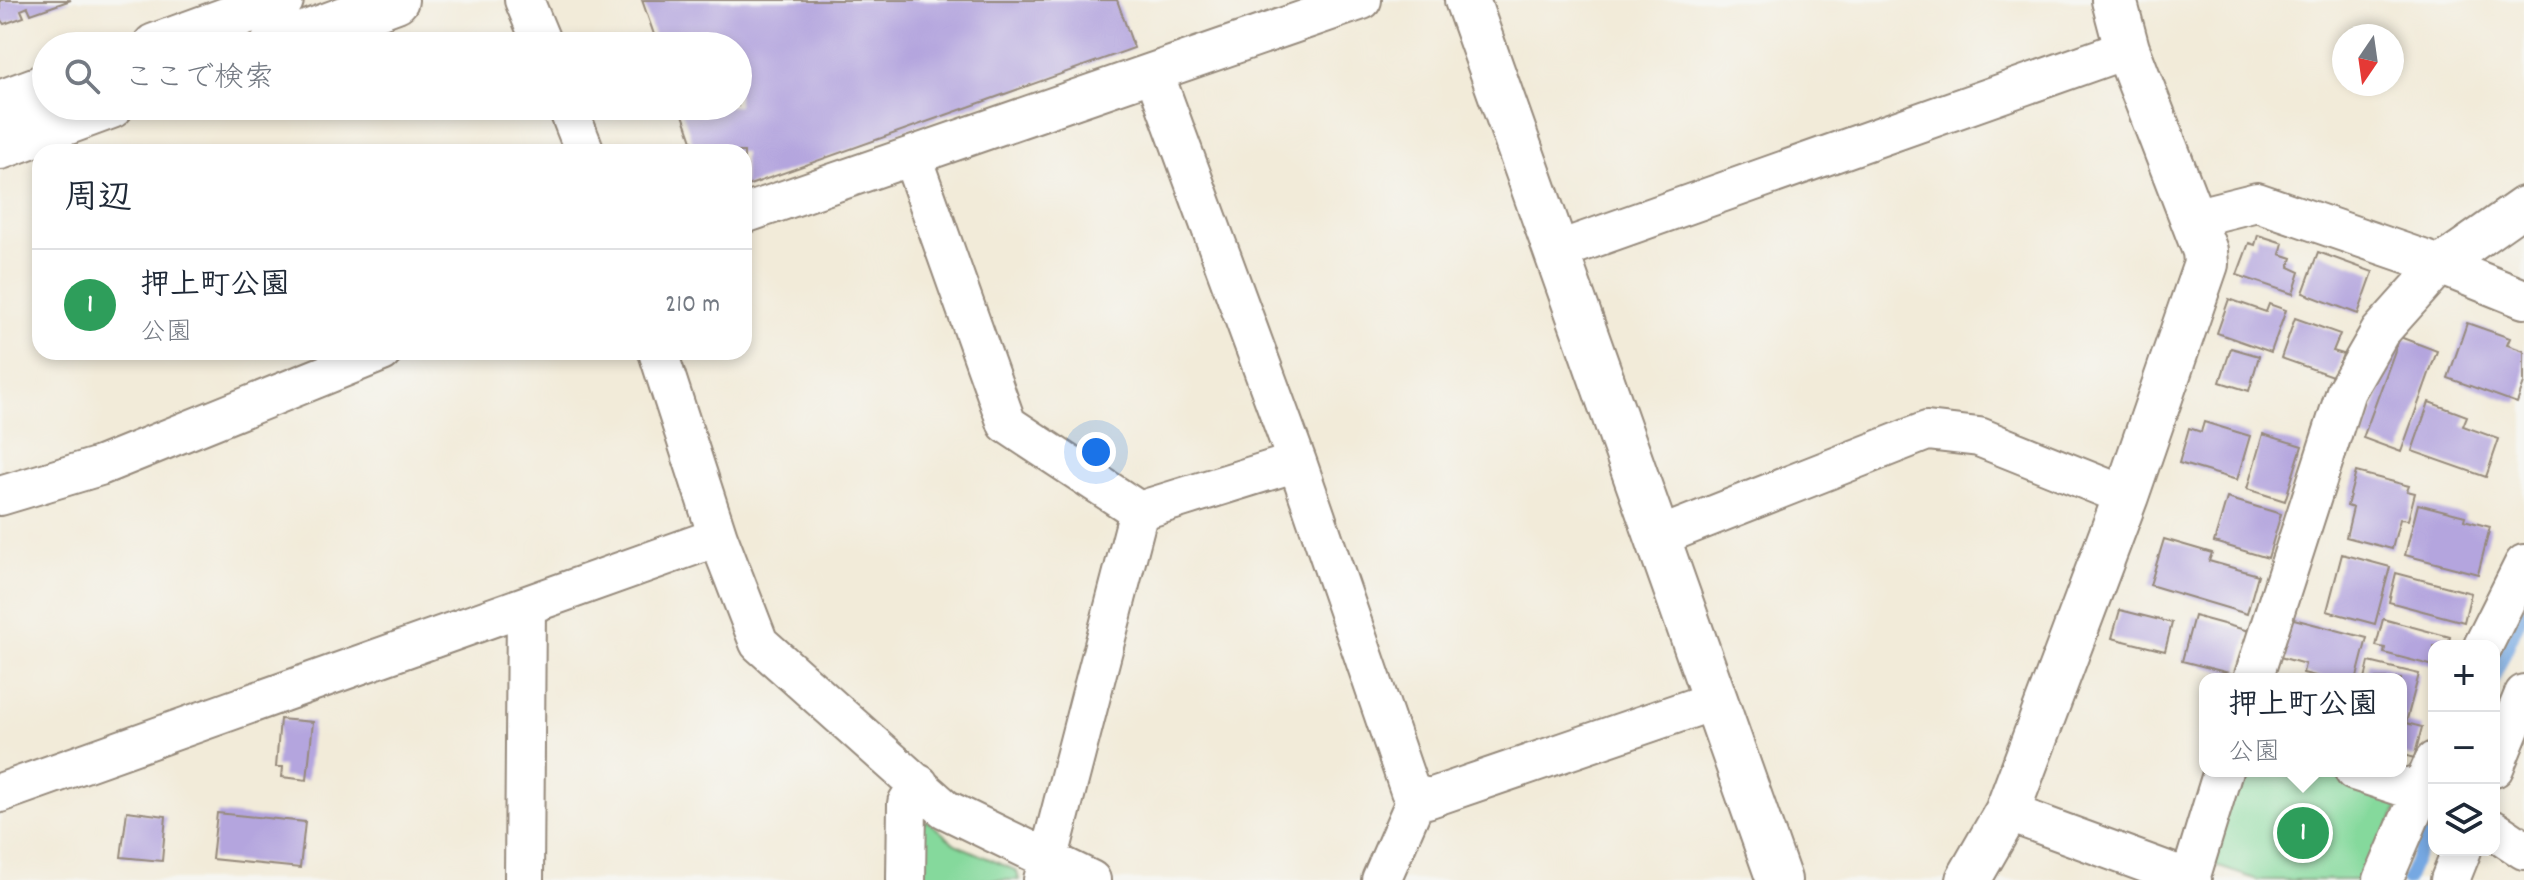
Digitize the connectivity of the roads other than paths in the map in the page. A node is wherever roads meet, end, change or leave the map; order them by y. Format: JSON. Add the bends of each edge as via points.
{"nodes":[{"id":1,"x":281,"y":0,"type":"edge"},
{"id":2,"x":396,"y":0,"type":"edge"},
{"id":3,"x":524,"y":0,"type":"edge"},
{"id":4,"x":1362,"y":0,"type":"edge"},
{"id":5,"x":1467,"y":0,"type":"edge"},
{"id":6,"x":2114,"y":0,"type":"edge"},
{"id":7,"x":193,"y":32,"type":"edge"},
{"id":8,"x":310,"y":32,"type":"edge"},
{"id":9,"x":537,"y":32,"type":"edge"},
{"id":10,"x":2127,"y":49,"type":"junction"},
{"id":11,"x":1154,"y":73,"type":"junction"},
{"id":12,"x":32,"y":91,"type":"edge"},
{"id":13,"x":0,"y":103,"type":"edge"},
{"id":14,"x":73,"y":120,"type":"edge"},
{"id":15,"x":572,"y":120,"type":"edge"},
{"id":16,"x":582,"y":144,"type":"edge"},
{"id":17,"x":0,"y":147,"type":"edge"},
{"id":18,"x":912,"y":157,"type":"junction"},
{"id":19,"x":2524,"y":206,"type":"edge"},
{"id":20,"x":752,"y":211,"type":"edge"},
{"id":21,"x":2193,"y":218,"type":"junction"},
{"id":22,"x":1557,"y":251,"type":"junction"},
{"id":23,"x":2440,"y":265,"type":"junction"},
{"id":24,"x":2524,"y":299,"type":"edge"},
{"id":25,"x":362,"y":360,"type":"edge"},
{"id":26,"x":661,"y":360,"type":"edge"},
{"id":27,"x":1297,"y":462,"type":"junction"},
{"id":28,"x":0,"y":496,"type":"edge"},
{"id":29,"x":2126,"y":496,"type":"junction"},
{"id":30,"x":1139,"y":511,"type":"junction"},
{"id":31,"x":718,"y":537,"type":"junction"},
{"id":32,"x":1658,"y":537,"type":"junction"},
{"id":33,"x":2524,"y":564,"type":"edge"},
{"id":34,"x":526,"y":606,"type":"junction"},
{"id":35,"x":2486,"y":640,"type":"edge"},
{"id":36,"x":2255,"y":673,"type":"edge"},
{"id":37,"x":2524,"y":694,"type":"edge"},
{"id":38,"x":1716,"y":700,"type":"junction"},
{"id":39,"x":2500,"y":753,"type":"edge"},
{"id":40,"x":2221,"y":777,"type":"edge"},
{"id":41,"x":2385,"y":777,"type":"edge"},
{"id":42,"x":919,"y":784,"type":"junction"},
{"id":43,"x":2428,"y":785,"type":"edge"},
{"id":44,"x":2428,"y":792,"type":"edge"},
{"id":45,"x":0,"y":793,"type":"edge"},
{"id":46,"x":1418,"y":795,"type":"junction"},
{"id":47,"x":2007,"y":812,"type":"junction"},
{"id":48,"x":2500,"y":834,"type":"edge"},
{"id":49,"x":2524,"y":850,"type":"edge"},
{"id":50,"x":2460,"y":856,"type":"edge"},
{"id":51,"x":1045,"y":871,"type":"edge"},
{"id":52,"x":524,"y":880,"type":"edge"},
{"id":53,"x":906,"y":880,"type":"edge"},
{"id":54,"x":1091,"y":880,"type":"edge"},
{"id":55,"x":1381,"y":880,"type":"edge"},
{"id":56,"x":1779,"y":880,"type":"edge"},
{"id":57,"x":1968,"y":880,"type":"edge"},
{"id":58,"x":2191,"y":880,"type":"edge"},
{"id":59,"x":2383,"y":880,"type":"edge"},
{"id":60,"x":2450,"y":880,"type":"edge"}],
"edges":[{"from":1,"to":7,"type":"street"},
{"from":2,"to":8,"type":"street"},
{"from":3,"to":9,"type":"street"},
{"from":4,"to":11,"type":"street"},
{"from":5,"to":22,"type":"street"},
{"from":6,"to":10,"type":"street"},
{"from":10,"to":21,"type":"street"},
{"from":10,"to":22,"type":"street"},
{"from":11,"to":18,"type":"street"},
{"from":11,"to":27,"type":"street"},
{"from":12,"to":13,"type":"street"},
{"from":14,"to":17,"type":"street"},
{"from":15,"to":16,"type":"street"},
{"from":18,"to":20,"type":"street"},
{"from":18,"to":30,"type":"street","via":[[1007,424]]},
{"from":19,"to":23,"type":"street"},
{"from":21,"to":23,"type":"street","via":[[2257,202]]},
{"from":21,"to":29,"type":"street","via":[[2205,251],[2202,285]]},
{"from":22,"to":32,"type":"street"},
{"from":23,"to":24,"type":"street"},
{"from":23,"to":36,"type":"street","via":[[2380,332],[2346,391]]},
{"from":25,"to":28,"type":"street","via":[[100,466]]},
{"from":26,"to":31,"type":"street"},
{"from":27,"to":30,"type":"street"},
{"from":27,"to":46,"type":"street","via":[[1410,791]]},
{"from":29,"to":32,"type":"street","via":[[1979,437],[1927,431]]},
{"from":29,"to":47,"type":"street"},
{"from":30,"to":51,"type":"street"},
{"from":31,"to":34,"type":"street"},
{"from":31,"to":42,"type":"street","via":[[759,643]]},
{"from":32,"to":38,"type":"street"},
{"from":33,"to":35,"type":"street"},
{"from":34,"to":45,"type":"street"},
{"from":34,"to":52,"type":"street"},
{"from":37,"to":39,"type":"street"},
{"from":38,"to":46,"type":"street","via":[[1427,799]]},
{"from":38,"to":56,"type":"street"},
{"from":40,"to":58,"type":"street"},
{"from":41,"to":43,"type":"street"},
{"from":42,"to":51,"type":"street","via":[[945,809]]},
{"from":42,"to":53,"type":"street","via":[[907,803]]},
{"from":44,"to":59,"type":"street"},
{"from":46,"to":55,"type":"street"},
{"from":47,"to":57,"type":"street"},
{"from":47,"to":58,"type":"street"},
{"from":48,"to":49,"type":"street"},
{"from":50,"to":60,"type":"street"},
{"from":51,"to":54,"type":"street"}]}
